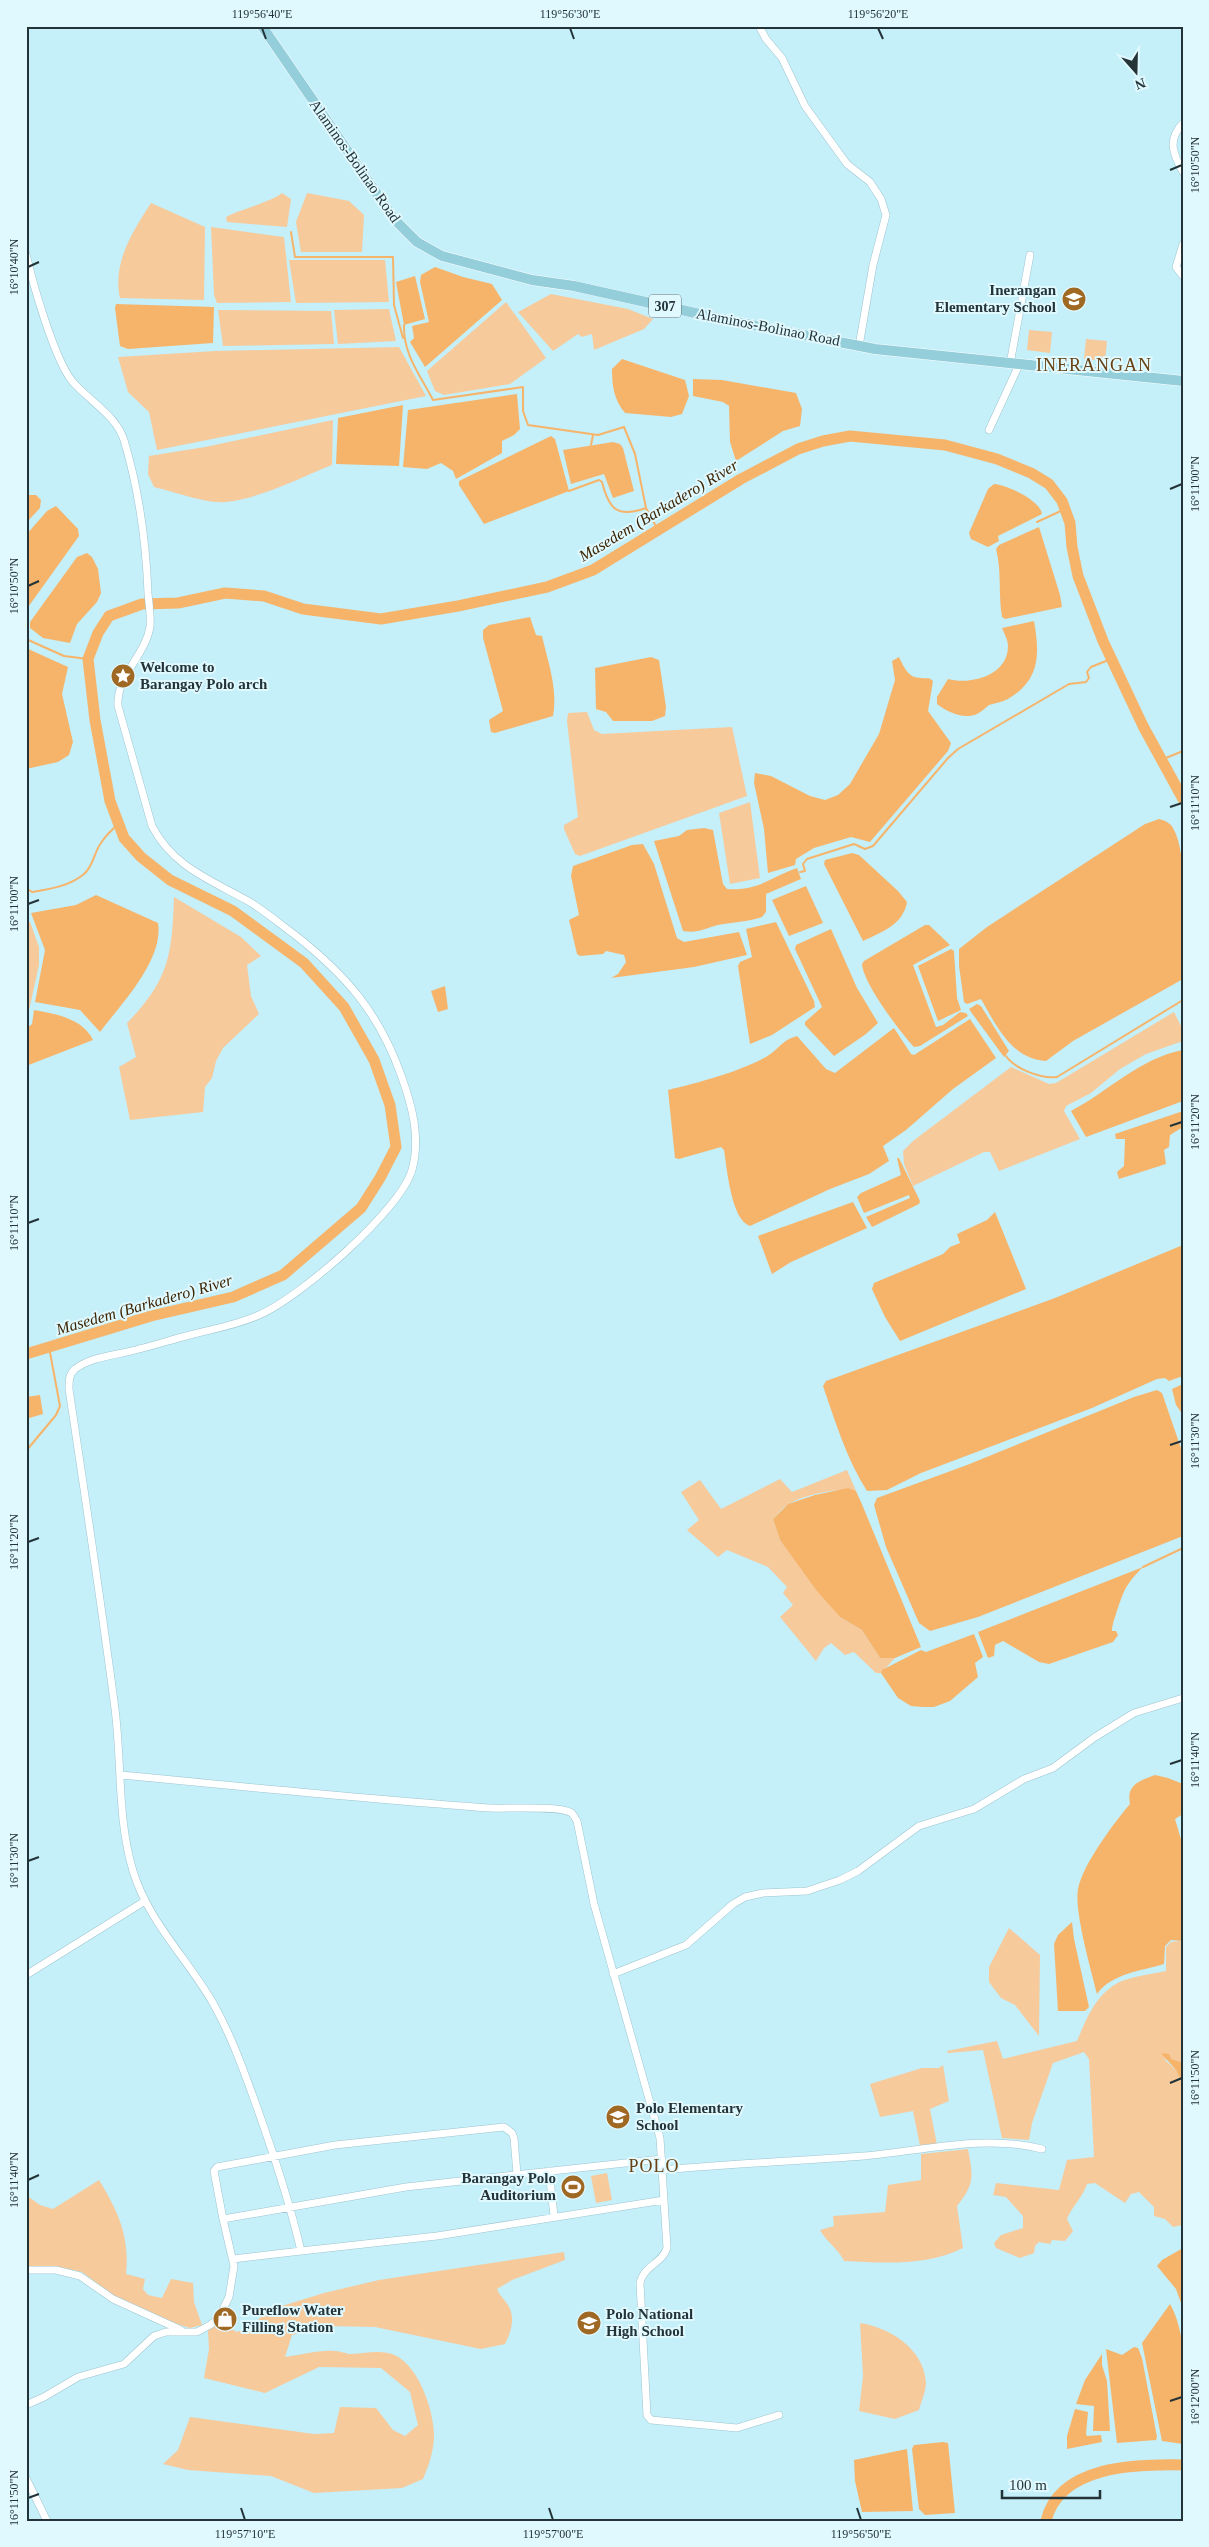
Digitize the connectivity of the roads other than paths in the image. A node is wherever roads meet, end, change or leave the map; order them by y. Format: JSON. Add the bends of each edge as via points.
{"nodes":[{"id":1,"x":262,"y":26,"type":"edge"},
{"id":2,"x":759,"y":26,"type":"edge"},
{"id":3,"x":1183,"y":123,"type":"edge"},
{"id":4,"x":1183,"y":172,"type":"edge"},
{"id":5,"x":1183,"y":244,"type":"edge"},
{"id":6,"x":26,"y":254,"type":"edge"},
{"id":7,"x":1030,"y":255,"type":"dead end"},
{"id":8,"x":1183,"y":276,"type":"edge"},
{"id":9,"x":858,"y":346,"type":"junction"},
{"id":10,"x":1014,"y":365,"type":"junction"},
{"id":11,"x":1183,"y":381,"type":"edge"},
{"id":12,"x":989,"y":430,"type":"dead end"},
{"id":13,"x":1183,"y":1698,"type":"edge"},
{"id":14,"x":121,"y":1775,"type":"junction"},
{"id":15,"x":145,"y":1901,"type":"junction"},
{"id":16,"x":613,"y":1974,"type":"junction"},
{"id":17,"x":26,"y":1975,"type":"edge"},
{"id":18,"x":1042,"y":2149,"type":"dead end"},
{"id":19,"x":274,"y":2155,"type":"junction"},
{"id":20,"x":662,"y":2159,"type":"junction"},
{"id":21,"x":663,"y":2170,"type":"junction"},
{"id":22,"x":549,"y":2171,"type":"junction"},
{"id":23,"x":517,"y":2174,"type":"junction"},
{"id":24,"x":664,"y":2200,"type":"junction"},
{"id":25,"x":290,"y":2206,"type":"junction"},
{"id":26,"x":554,"y":2216,"type":"junction"},
{"id":27,"x":223,"y":2219,"type":"junction"},
{"id":28,"x":301,"y":2251,"type":"junction"},
{"id":29,"x":233,"y":2259,"type":"junction"},
{"id":30,"x":26,"y":2270,"type":"edge"},
{"id":31,"x":184,"y":2332,"type":"junction"},
{"id":32,"x":26,"y":2405,"type":"edge"},
{"id":33,"x":779,"y":2415,"type":"dead end"},
{"id":34,"x":26,"y":2478,"type":"edge"},
{"id":35,"x":46,"y":2521,"type":"edge"}],
"edges":[{"from":1,"to":9,"type":"main road","name":"Alaminos-Bolinao Road","number":"307","via":[[394,220],[429,251],[532,280]]},
{"from":2,"to":9,"type":"street","via":[[782,58],[805,106],[847,164],[870,182],[885,207],[886,215]]},
{"from":3,"to":4,"type":"street","via":[[1172,141],[1175,158]]},
{"from":5,"to":8,"type":"street","via":[[1176,266]]},
{"from":6,"to":14,"type":"street","via":[[61,362],[72,380],[116,425],[123,438],[140,507],[150,627],[119,690],[118,706],[146,810],[158,839],[196,874],[248,901],[274,919],[347,981],[372,1011],[392,1049],[409,1101],[416,1142],[409,1180],[390,1207],[341,1257],[277,1305],[236,1323],[97,1359],[73,1370],[69,1377],[96,1557]]},
{"from":7,"to":10,"type":"street"},
{"from":9,"to":10,"type":"main road","name":"Alaminos-Bolinao Road","number":"307"},
{"from":10,"to":11,"type":"main road","name":"Alaminos-Bolinao Road","number":"307"},
{"from":10,"to":12,"type":"street"},
{"from":13,"to":16,"type":"street","via":[[1134,1713],[1053,1768],[1024,1779],[974,1809],[919,1826],[858,1871],[840,1880],[807,1891],[746,1897],[733,1904],[686,1945]]},
{"from":14,"to":15,"type":"street","via":[[122,1820]]},
{"from":14,"to":16,"type":"street","via":[[293,1793],[568,1811],[577,1822]]},
{"from":15,"to":17,"type":"street"},
{"from":15,"to":19,"type":"street","via":[[212,2001],[229,2034]]},
{"from":16,"to":20,"type":"street","via":[[651,2102]]},
{"from":18,"to":21,"type":"street","via":[[1000,2142],[862,2156]]},
{"from":19,"to":23,"type":"street","via":[[504,2127],[514,2138]]},
{"from":19,"to":25,"type":"street"},
{"from":19,"to":27,"type":"street","via":[[215,2169]]},
{"from":20,"to":21,"type":"street"},
{"from":20,"to":22,"type":"street"},
{"from":21,"to":24,"type":"street"},
{"from":22,"to":23,"type":"street"},
{"from":22,"to":26,"type":"street"},
{"from":23,"to":25,"type":"street","via":[[406,2187]]},
{"from":24,"to":26,"type":"street"},
{"from":24,"to":33,"type":"street","via":[[667,2248],[665,2254],[647,2268],[640,2283],[647,2415],[651,2420],[737,2428]]},
{"from":25,"to":27,"type":"street"},
{"from":25,"to":28,"type":"street"},
{"from":26,"to":28,"type":"street","via":[[383,2243]]},
{"from":27,"to":29,"type":"street"},
{"from":28,"to":29,"type":"street"},
{"from":29,"to":31,"type":"street","via":[[229,2297],[218,2319],[204,2330]]},
{"from":30,"to":31,"type":"street","via":[[56,2270],[80,2276],[113,2299]]},
{"from":31,"to":32,"type":"street","via":[[154,2336],[124,2364],[78,2377]]},
{"from":34,"to":35,"type":"street"}]}
